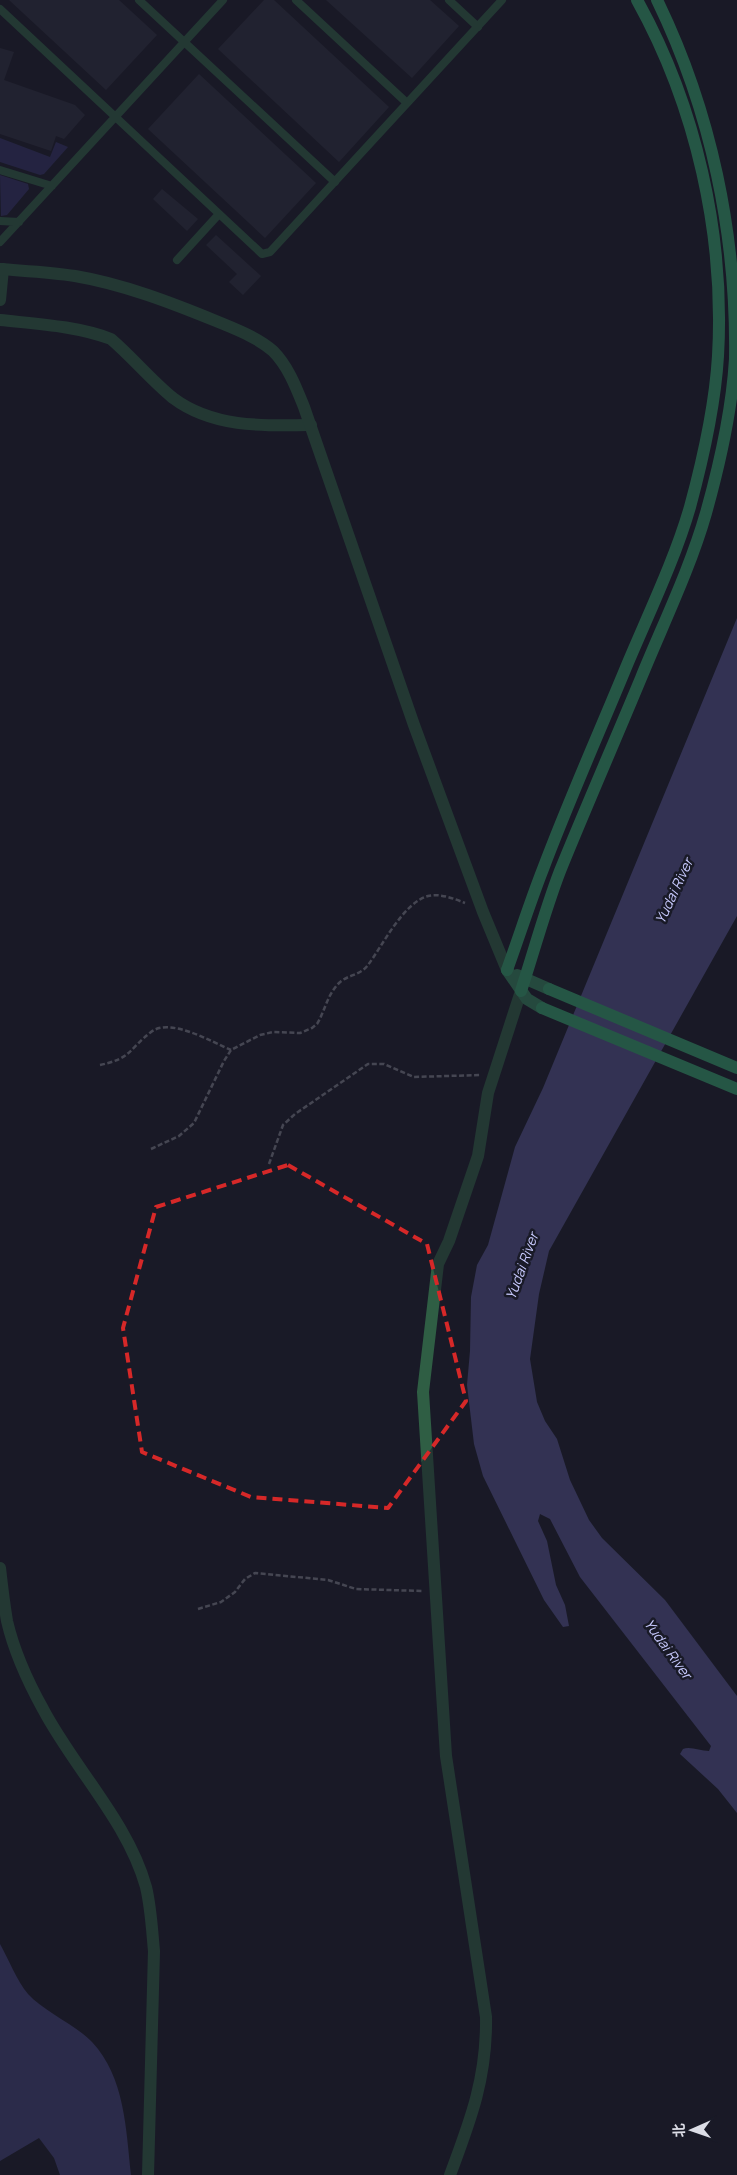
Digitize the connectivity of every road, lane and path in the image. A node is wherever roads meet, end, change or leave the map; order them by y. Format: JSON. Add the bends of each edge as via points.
{"nodes":[{"id":1,"x":140,"y":0,"type":"edge"},
{"id":2,"x":223,"y":0,"type":"edge"},
{"id":3,"x":296,"y":0,"type":"edge"},
{"id":4,"x":449,"y":0,"type":"edge"},
{"id":5,"x":502,"y":0,"type":"edge"},
{"id":6,"x":637,"y":0,"type":"edge"},
{"id":7,"x":657,"y":0,"type":"edge"},
{"id":8,"x":0,"y":9,"type":"edge"},
{"id":9,"x":478,"y":27,"type":"junction"},
{"id":10,"x":184,"y":42,"type":"junction"},
{"id":11,"x":407,"y":104,"type":"junction"},
{"id":12,"x":115,"y":117,"type":"junction"},
{"id":13,"x":0,"y":170,"type":"edge"},
{"id":14,"x":335,"y":182,"type":"junction"},
{"id":15,"x":52,"y":186,"type":"junction"},
{"id":16,"x":219,"y":214,"type":"junction"},
{"id":17,"x":0,"y":221,"type":"edge"},
{"id":18,"x":19,"y":222,"type":"junction"},
{"id":19,"x":0,"y":242,"type":"edge"},
{"id":20,"x":177,"y":260,"type":"dead end"},
{"id":21,"x":2,"y":269,"type":"edge"},
{"id":22,"x":0,"y":300,"type":"edge"},
{"id":23,"x":736,"y":312,"type":"edge"},
{"id":24,"x":0,"y":320,"type":"edge"},
{"id":25,"x":311,"y":425,"type":"junction"},
{"id":26,"x":482,"y":908,"type":"junction"},
{"id":27,"x":507,"y":970,"type":"junction"},
{"id":28,"x":523,"y":985,"type":"junction"},
{"id":29,"x":231,"y":1050,"type":"junction"},
{"id":30,"x":100,"y":1065,"type":"dead end"},
{"id":31,"x":737,"y":1068,"type":"edge"},
{"id":32,"x":494,"y":1074,"type":"junction"},
{"id":33,"x":737,"y":1089,"type":"edge"},
{"id":34,"x":151,"y":1149,"type":"dead end"},
{"id":35,"x":269,"y":1164,"type":"dead end"},
{"id":36,"x":0,"y":1568,"type":"edge"},
{"id":37,"x":436,"y":1592,"type":"junction"},
{"id":38,"x":198,"y":1610,"type":"dead end"},
{"id":39,"x":148,"y":2175,"type":"edge"},
{"id":40,"x":450,"y":2175,"type":"edge"}],
"edges":[{"from":1,"to":10,"type":"lane"},
{"from":2,"to":10,"type":"lane"},
{"from":3,"to":11,"type":"lane"},
{"from":4,"to":9,"type":"lane"},
{"from":5,"to":9,"type":"lane"},
{"from":6,"to":27,"type":"main road","via":[[681,98],[700,166],[716,266],[716,381],[689,511],[543,868]]},
{"from":7,"to":23,"type":"main road","via":[[697,92],[717,161],[731,237]]},
{"from":8,"to":12,"type":"lane"},
{"from":9,"to":11,"type":"lane"},
{"from":10,"to":12,"type":"lane"},
{"from":10,"to":14,"type":"lane"},
{"from":11,"to":14,"type":"lane"},
{"from":12,"to":15,"type":"lane"},
{"from":12,"to":16,"type":"lane"},
{"from":13,"to":15,"type":"lane"},
{"from":14,"to":16,"type":"lane","via":[[270,252],[262,254]]},
{"from":15,"to":18,"type":"lane"},
{"from":16,"to":20,"type":"lane"},
{"from":17,"to":18,"type":"lane"},
{"from":18,"to":19,"type":"lane"},
{"from":21,"to":22,"type":"street"},
{"from":21,"to":25,"type":"street","via":[[88,279],[148,296],[239,331],[277,356],[295,385]]},
{"from":23,"to":28,"type":"main road","via":[[733,383],[705,516],[560,874]]},
{"from":24,"to":25,"type":"street","via":[[67,328],[112,339],[175,399],[205,415],[258,426]]},
{"from":25,"to":26,"type":"street","via":[[414,725]]},
{"from":26,"to":27,"type":"street"},
{"from":26,"to":29,"type":"path","via":[[433,895],[414,903],[366,967],[339,984],[312,1028],[300,1033],[266,1033]]},
{"from":27,"to":28,"type":"main road"},
{"from":28,"to":31,"type":"main road","via":[[549,989]]},
{"from":28,"to":32,"type":"street"},
{"from":28,"to":33,"type":"main road","via":[[527,999],[542,1008]]},
{"from":29,"to":30,"type":"path","via":[[188,1031],[161,1028],[150,1033],[126,1057]]},
{"from":29,"to":34,"type":"path","via":[[194,1123],[179,1136]]},
{"from":32,"to":35,"type":"path","via":[[414,1077],[384,1064],[368,1064],[283,1125]]},
{"from":32,"to":37,"type":"street","via":[[478,1156],[438,1264],[422,1392]]},
{"from":36,"to":39,"type":"street","via":[[8,1622],[34,1692],[53,1728],[134,1856],[146,1888],[154,1951]]},
{"from":37,"to":38,"type":"path","via":[[356,1589],[328,1580],[255,1573],[221,1602]]},
{"from":37,"to":40,"type":"street","via":[[446,1756],[486,2016],[487,2043],[482,2082]]}]}
